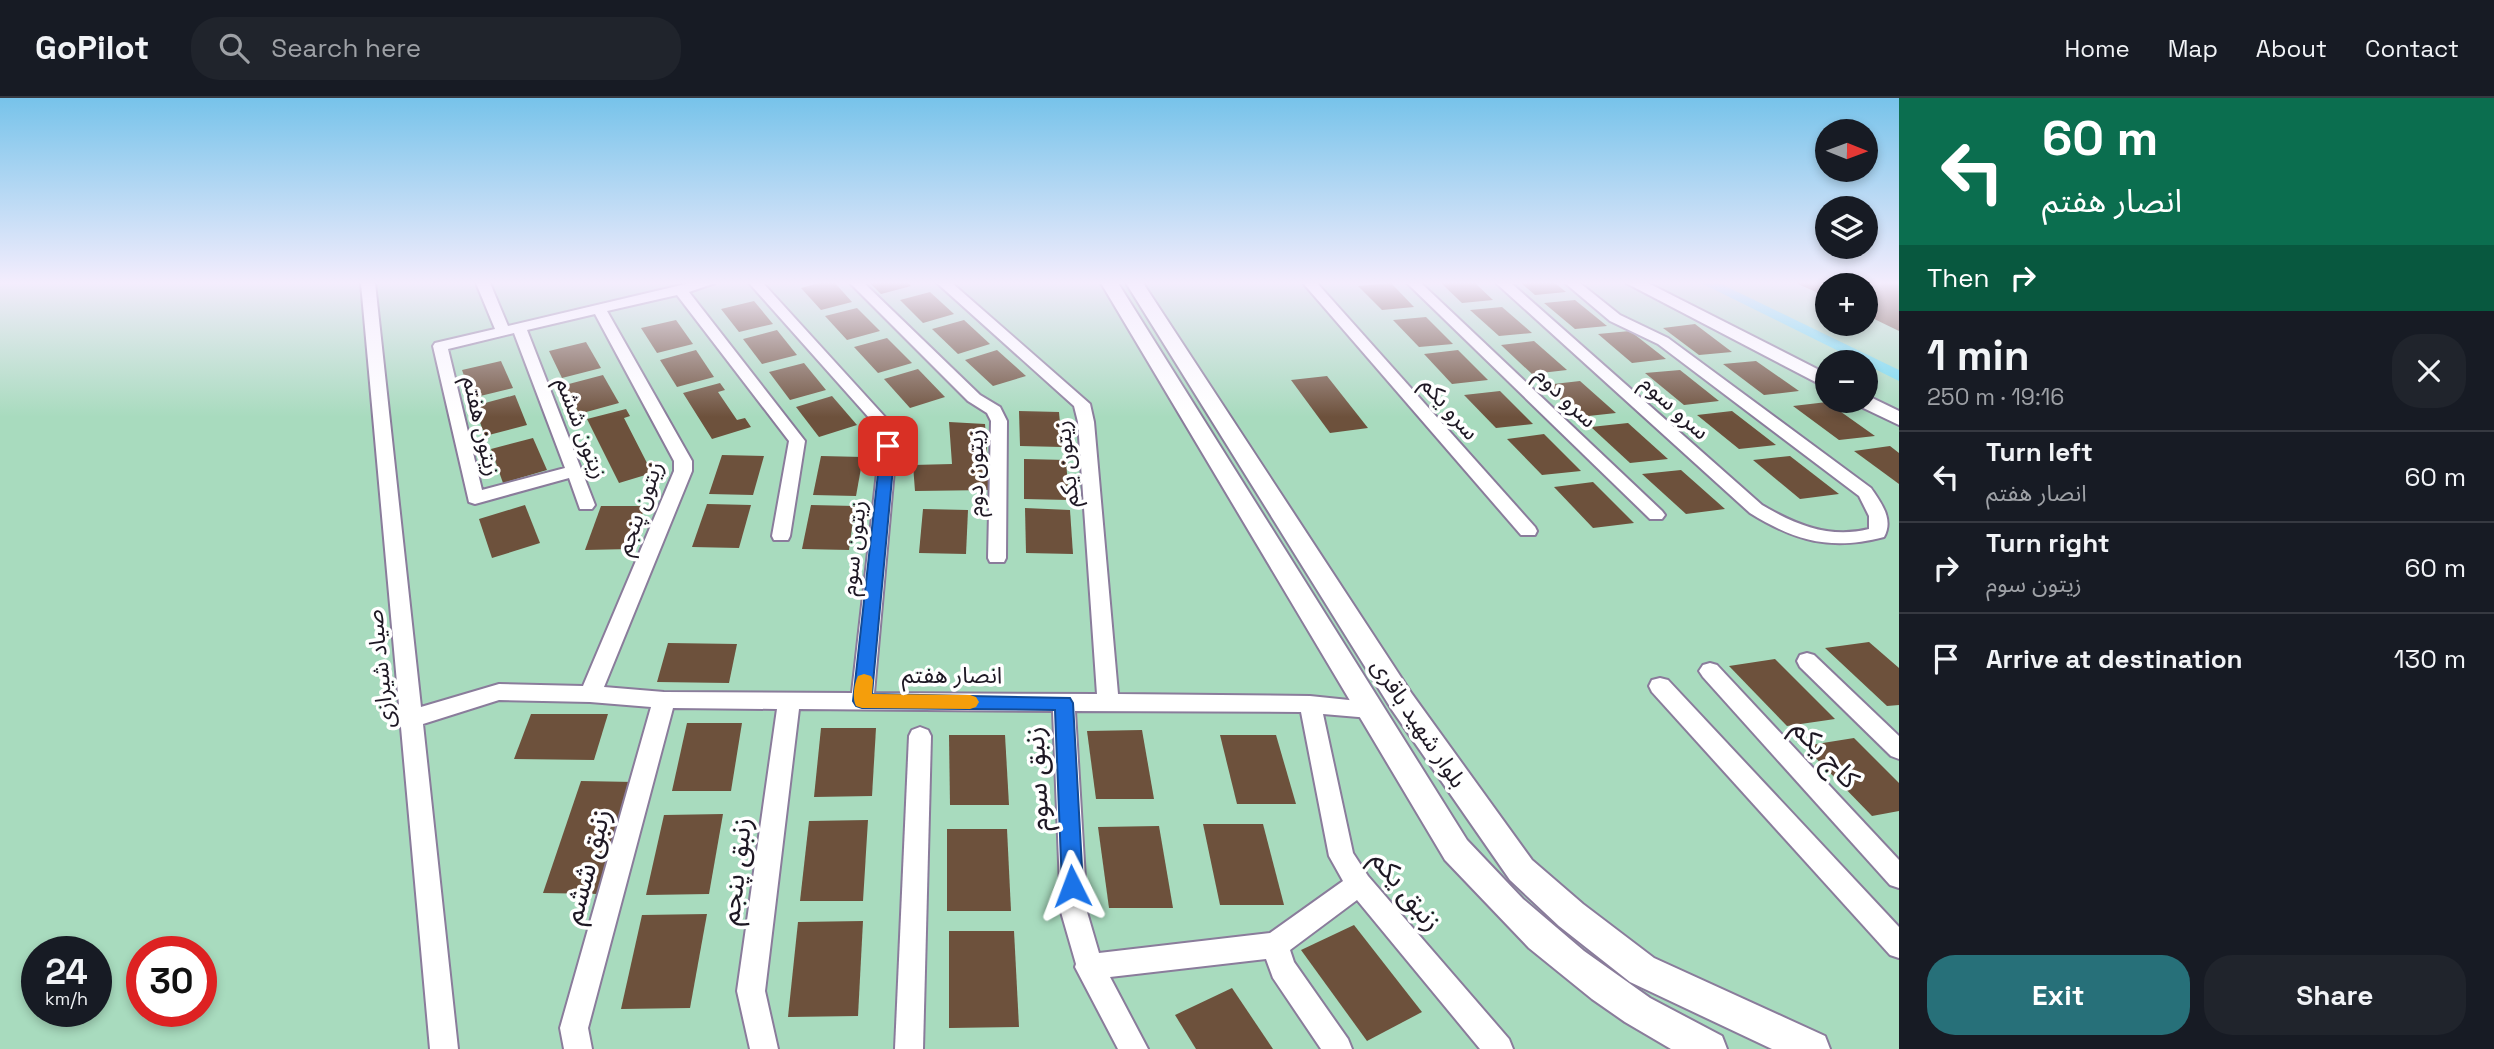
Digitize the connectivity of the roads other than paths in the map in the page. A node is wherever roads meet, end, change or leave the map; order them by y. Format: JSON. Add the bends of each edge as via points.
{"nodes":[{"id":1,"x":372,"y":327,"type":"edge"},
{"id":2,"x":509,"y":327,"type":"edge"},
{"id":3,"x":522,"y":327,"type":"edge"},
{"id":4,"x":609,"y":327,"type":"edge"},
{"id":5,"x":702,"y":327,"type":"edge"},
{"id":6,"x":795,"y":327,"type":"edge"},
{"id":7,"x":901,"y":327,"type":"edge"},
{"id":8,"x":993,"y":327,"type":"edge"},
{"id":9,"x":1136,"y":327,"type":"edge"},
{"id":10,"x":1162,"y":327,"type":"edge"},
{"id":11,"x":1348,"y":327,"type":"edge"},
{"id":12,"x":1459,"y":327,"type":"edge"},
{"id":13,"x":1551,"y":327,"type":"edge"},
{"id":14,"x":1635,"y":327,"type":"edge"},
{"id":15,"x":1719,"y":327,"type":"edge"},
{"id":16,"x":1748,"y":327,"type":"edge"},
{"id":17,"x":511,"y":330,"type":"junction"},
{"id":18,"x":1815,"y":361,"type":"edge"},
{"id":19,"x":1815,"y":376,"type":"edge"},
{"id":20,"x":1878,"y":392,"type":"edge"},
{"id":21,"x":1899,"y":403,"type":"edge"},
{"id":22,"x":1878,"y":408,"type":"edge"},
{"id":23,"x":1899,"y":419,"type":"edge"},
{"id":24,"x":575,"y":471,"type":"junction"},
{"id":25,"x":586,"y":505,"type":"dead end"},
{"id":26,"x":1656,"y":515,"type":"dead end"},
{"id":27,"x":1528,"y":531,"type":"dead end"},
{"id":28,"x":781,"y":536,"type":"dead end"},
{"id":29,"x":997,"y":558,"type":"dead end"},
{"id":30,"x":1807,"y":661,"type":"dead end"},
{"id":31,"x":1710,"y":671,"type":"dead end"},
{"id":32,"x":1660,"y":686,"type":"dead end"},
{"id":33,"x":590,"y":694,"type":"junction"},
{"id":34,"x":664,"y":700,"type":"junction"},
{"id":35,"x":789,"y":701,"type":"junction"},
{"id":36,"x":862,"y":701,"type":"junction"},
{"id":37,"x":1064,"y":703,"type":"junction"},
{"id":38,"x":1108,"y":703,"type":"junction"},
{"id":39,"x":1310,"y":704,"type":"junction"},
{"id":40,"x":1370,"y":709,"type":"junction"},
{"id":41,"x":411,"y":719,"type":"junction"},
{"id":42,"x":920,"y":736,"type":"dead end"},
{"id":43,"x":1899,"y":750,"type":"edge"},
{"id":44,"x":1899,"y":877,"type":"edge"},
{"id":45,"x":1359,"y":884,"type":"junction"},
{"id":46,"x":1275,"y":945,"type":"junction"},
{"id":47,"x":1899,"y":946,"type":"edge"},
{"id":48,"x":1088,"y":967,"type":"junction"},
{"id":49,"x":444,"y":1049,"type":"edge"},
{"id":50,"x":578,"y":1049,"type":"edge"},
{"id":51,"x":764,"y":1049,"type":"edge"},
{"id":52,"x":909,"y":1049,"type":"edge"},
{"id":53,"x":1134,"y":1049,"type":"edge"},
{"id":54,"x":1338,"y":1049,"type":"edge"},
{"id":55,"x":1499,"y":1049,"type":"edge"},
{"id":56,"x":1709,"y":1049,"type":"edge"},
{"id":57,"x":1812,"y":1049,"type":"edge"}],
"edges":[{"from":1,"to":41,"type":"street","name":"صیاد شیرازی"},
{"from":2,"to":17,"type":"street","name":"زیتون ششم"},
{"from":3,"to":17,"type":"street"},
{"from":4,"to":33,"type":"street","name":"زیتون پنجم","via":[[683,461],[683,471]]},
{"from":5,"to":28,"type":"street","via":[[797,440]]},
{"from":6,"to":36,"type":"street","name":"زیتون سوم","via":[[887,428],[889,437]]},
{"from":7,"to":29,"type":"street","name":"زیتون دوم","via":[[974,398],[994,410],[999,421]]},
{"from":8,"to":38,"type":"street","name":"زیتون یکم","via":[[1082,404]]},
{"from":9,"to":40,"type":"street","name":"بلوار شهید باقری"},
{"from":10,"to":57,"type":"street","name":"بلوار شهید باقری","via":[[1402,702],[1521,870],[1642,970]]},
{"from":11,"to":27,"type":"street","name":"سرو یکم"},
{"from":12,"to":26,"type":"street","name":"سرو دوم"},
{"from":13,"to":14,"type":"street","name":"سرو سوم","via":[[1756,509],[1782,526],[1801,534],[1847,540],[1877,533],[1877,510],[1865,492],[1663,341]]},
{"from":15,"to":19,"type":"street"},
{"from":16,"to":18,"type":"street"},
{"from":17,"to":24,"type":"street","name":"زیتون ششم"},
{"from":17,"to":24,"type":"street","name":"زیتون هفتم","via":[[440,346],[475,498]]},
{"from":20,"to":21,"type":"street"},
{"from":22,"to":23,"type":"street"},
{"from":24,"to":25,"type":"street","name":"زیتون ششم"},
{"from":30,"to":43,"type":"street"},
{"from":31,"to":44,"type":"street","name":"کاج یکم"},
{"from":32,"to":47,"type":"street"},
{"from":33,"to":34,"type":"street","name":"انصار هفتم"},
{"from":33,"to":41,"type":"street","name":"انصار هفتم","via":[[499,692]]},
{"from":34,"to":35,"type":"street","name":"انصار هفتم"},
{"from":34,"to":50,"type":"street","name":"زنبق ششم","via":[[574,1028]]},
{"from":35,"to":36,"type":"street","name":"انصار هفتم"},
{"from":35,"to":51,"type":"street","name":"زنبق پنجم","via":[[751,991]]},
{"from":36,"to":37,"type":"street","name":"انصار هفتم"},
{"from":37,"to":38,"type":"street","name":"انصار هفتم"},
{"from":37,"to":48,"type":"street","name":"زنبق سوم","via":[[1074,912]]},
{"from":38,"to":39,"type":"street","name":"انصار هفتم"},
{"from":39,"to":40,"type":"street","name":"انصار هفتم"},
{"from":39,"to":45,"type":"street","name":"زنبق یکم","via":[[1341,856]]},
{"from":40,"to":56,"type":"street","name":"بلوار شهید باقری","via":[[1457,850],[1500,899],[1570,964],[1668,1030]]},
{"from":41,"to":49,"type":"street","name":"صیاد شیرازی"},
{"from":42,"to":52,"type":"street"},
{"from":45,"to":46,"type":"street"},
{"from":45,"to":55,"type":"street","name":"زنبق یکم"},
{"from":46,"to":48,"type":"street"},
{"from":46,"to":54,"type":"street","via":[[1283,970]]},
{"from":48,"to":53,"type":"street","name":"زنبق سوم"}]}
